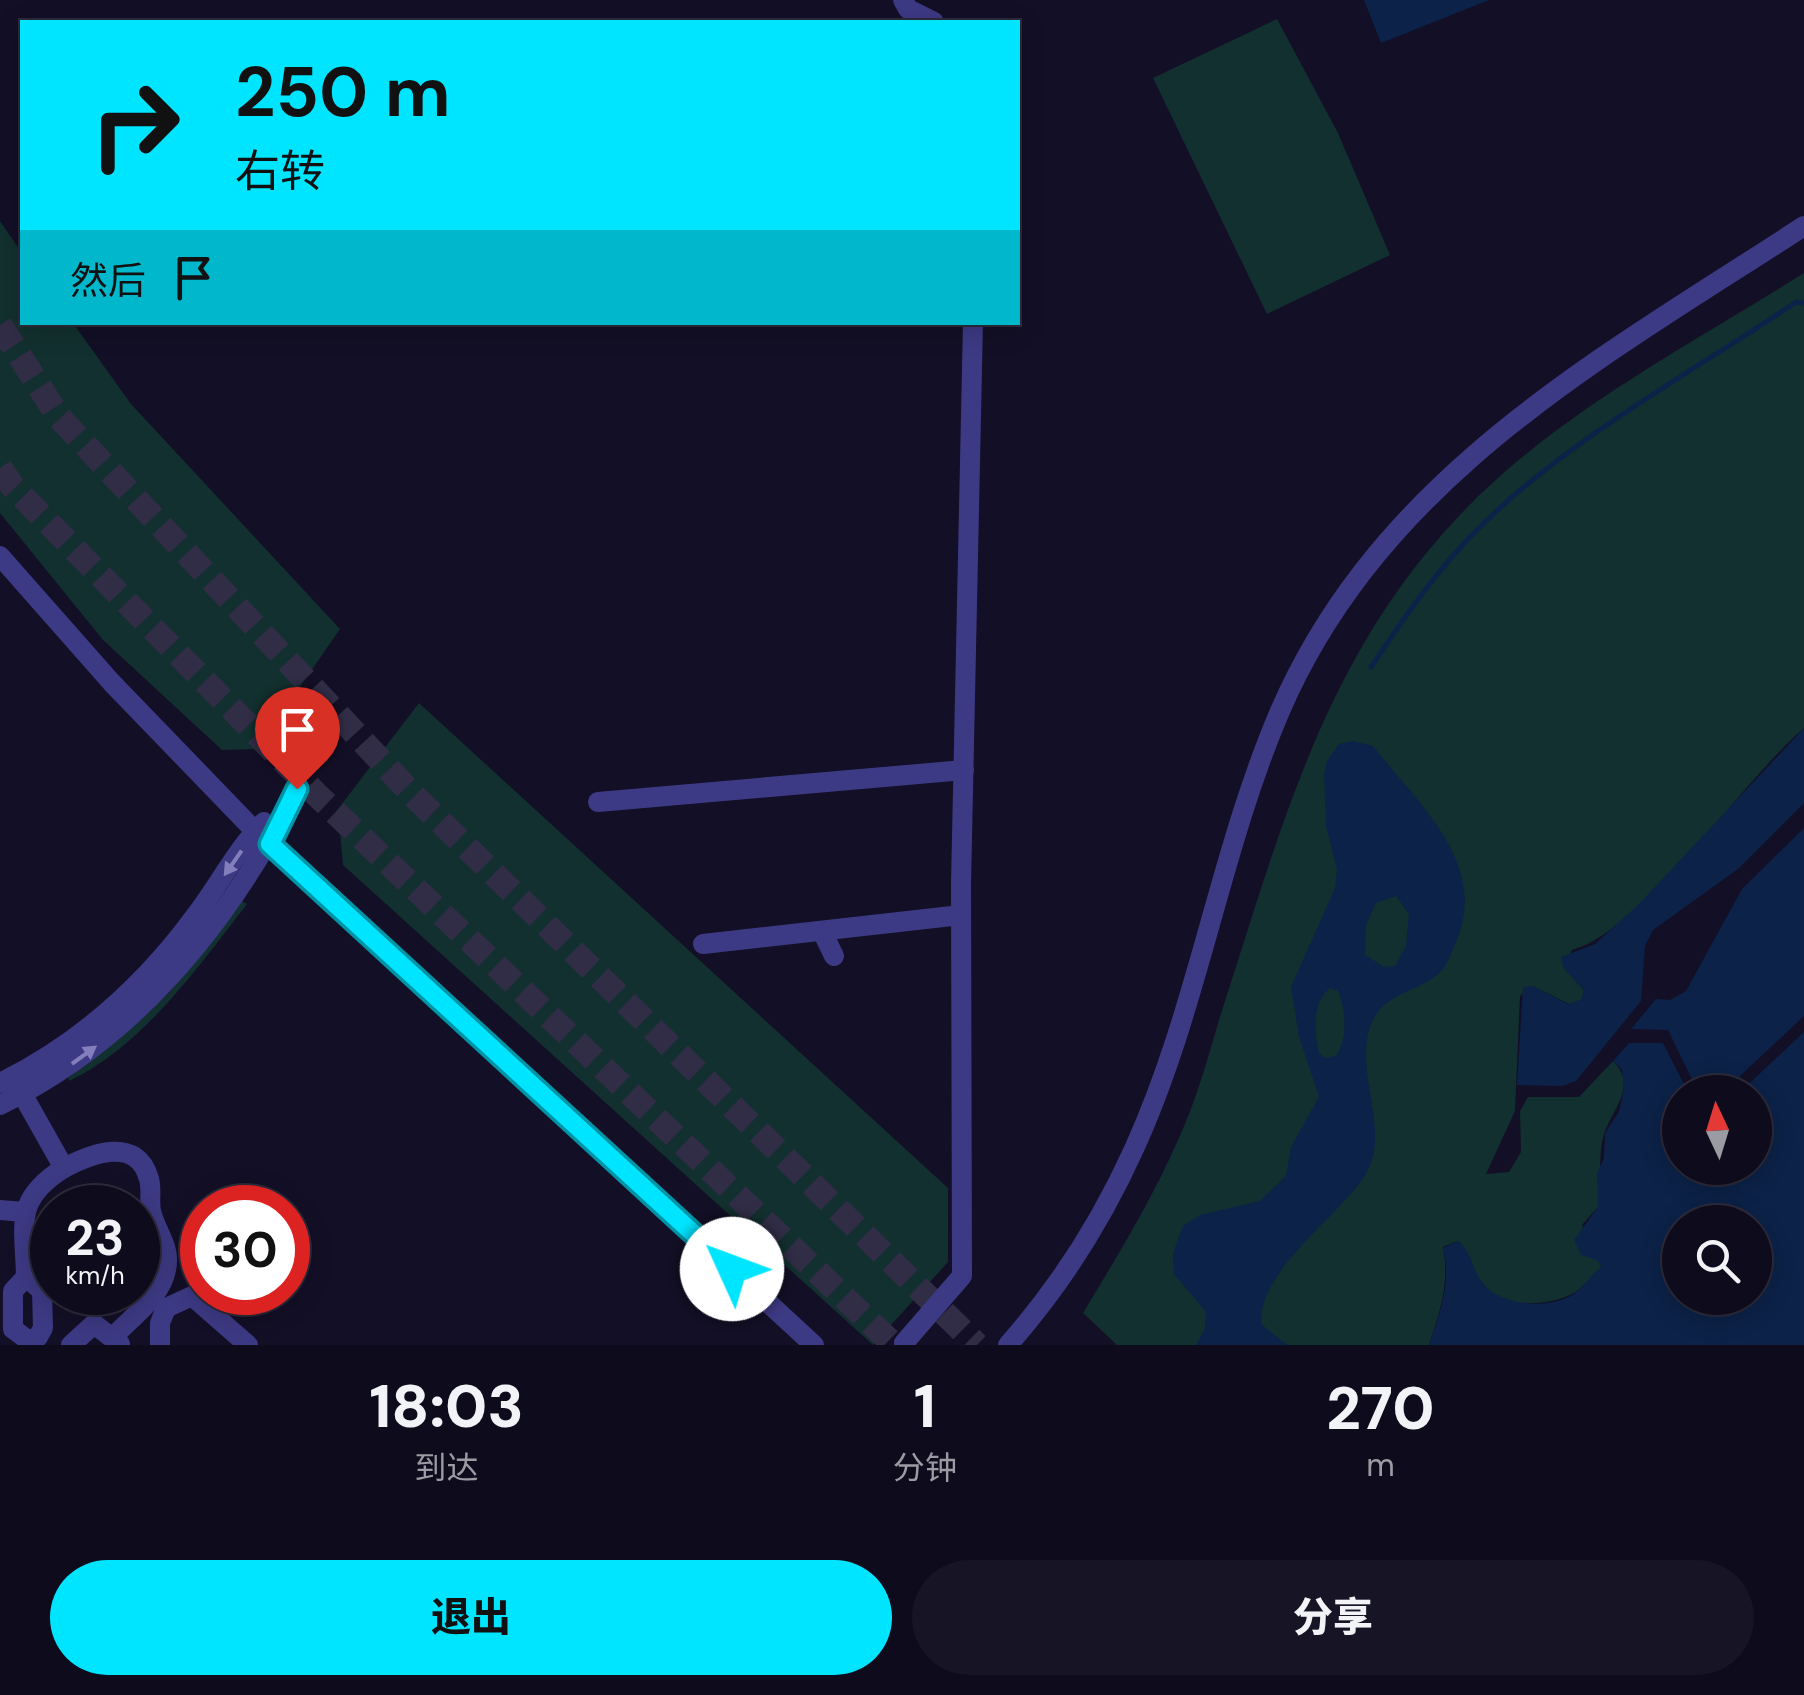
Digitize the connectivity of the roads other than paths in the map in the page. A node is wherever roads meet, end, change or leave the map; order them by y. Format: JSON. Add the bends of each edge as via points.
{"nodes":[{"id":1,"x":904,"y":0,"type":"edge"},
{"id":2,"x":930,"y":20,"type":"edge"},
{"id":3,"x":1804,"y":226,"type":"edge"},
{"id":4,"x":972,"y":325,"type":"edge"},
{"id":5,"x":0,"y":556,"type":"edge"},
{"id":6,"x":964,"y":770,"type":"junction"},
{"id":7,"x":598,"y":802,"type":"dead end"},
{"id":8,"x":263,"y":837,"type":"junction"},
{"id":9,"x":961,"y":915,"type":"junction"},
{"id":10,"x":822,"y":931,"type":"junction"},
{"id":11,"x":703,"y":944,"type":"dead end"},
{"id":12,"x":834,"y":956,"type":"dead end"},
{"id":13,"x":11,"y":1085,"type":"edge"},
{"id":14,"x":0,"y":1105,"type":"edge"},
{"id":15,"x":64,"y":1168,"type":"junction"},
{"id":16,"x":0,"y":1210,"type":"edge"},
{"id":17,"x":24,"y":1212,"type":"junction"},
{"id":18,"x":168,"y":1260,"type":"junction"},
{"id":19,"x":160,"y":1261,"type":"edge"},
{"id":20,"x":26,"y":1277,"type":"dead end"},
{"id":21,"x":118,"y":1341,"type":"edge"},
{"id":22,"x":904,"y":1342,"type":"dead end"},
{"id":23,"x":71,"y":1345,"type":"edge"},
{"id":24,"x":160,"y":1345,"type":"edge"},
{"id":25,"x":248,"y":1345,"type":"edge"},
{"id":26,"x":814,"y":1345,"type":"edge"},
{"id":27,"x":1008,"y":1345,"type":"edge"}],
"edges":[{"from":1,"to":2,"type":"street"},
{"from":3,"to":27,"type":"street","via":[[1486,441],[1432,490],[1346,595],[1307,658],[1258,767],[1135,1147],[1073,1264]]},
{"from":4,"to":6,"type":"street"},
{"from":5,"to":8,"type":"street","via":[[112,683]]},
{"from":6,"to":7,"type":"street"},
{"from":6,"to":9,"type":"street"},
{"from":8,"to":13,"type":"street","via":[[153,969]]},
{"from":8,"to":26,"type":"street"},
{"from":9,"to":10,"type":"street"},
{"from":9,"to":22,"type":"street","via":[[962,1276]]},
{"from":10,"to":11,"type":"street"},
{"from":10,"to":12,"type":"street"},
{"from":13,"to":14,"type":"street"},
{"from":13,"to":15,"type":"street"},
{"from":15,"to":17,"type":"street","via":[[38,1184]]},
{"from":15,"to":18,"type":"street","via":[[102,1151],[136,1159],[148,1175]]},
{"from":16,"to":17,"type":"street"},
{"from":17,"to":20,"type":"street"},
{"from":18,"to":19,"type":"street"},
{"from":18,"to":21,"type":"street","via":[[160,1288]]},
{"from":21,"to":23,"type":"street","via":[[94,1324]]},
{"from":24,"to":25,"type":"street","via":[[166,1308],[192,1296]]}]}
